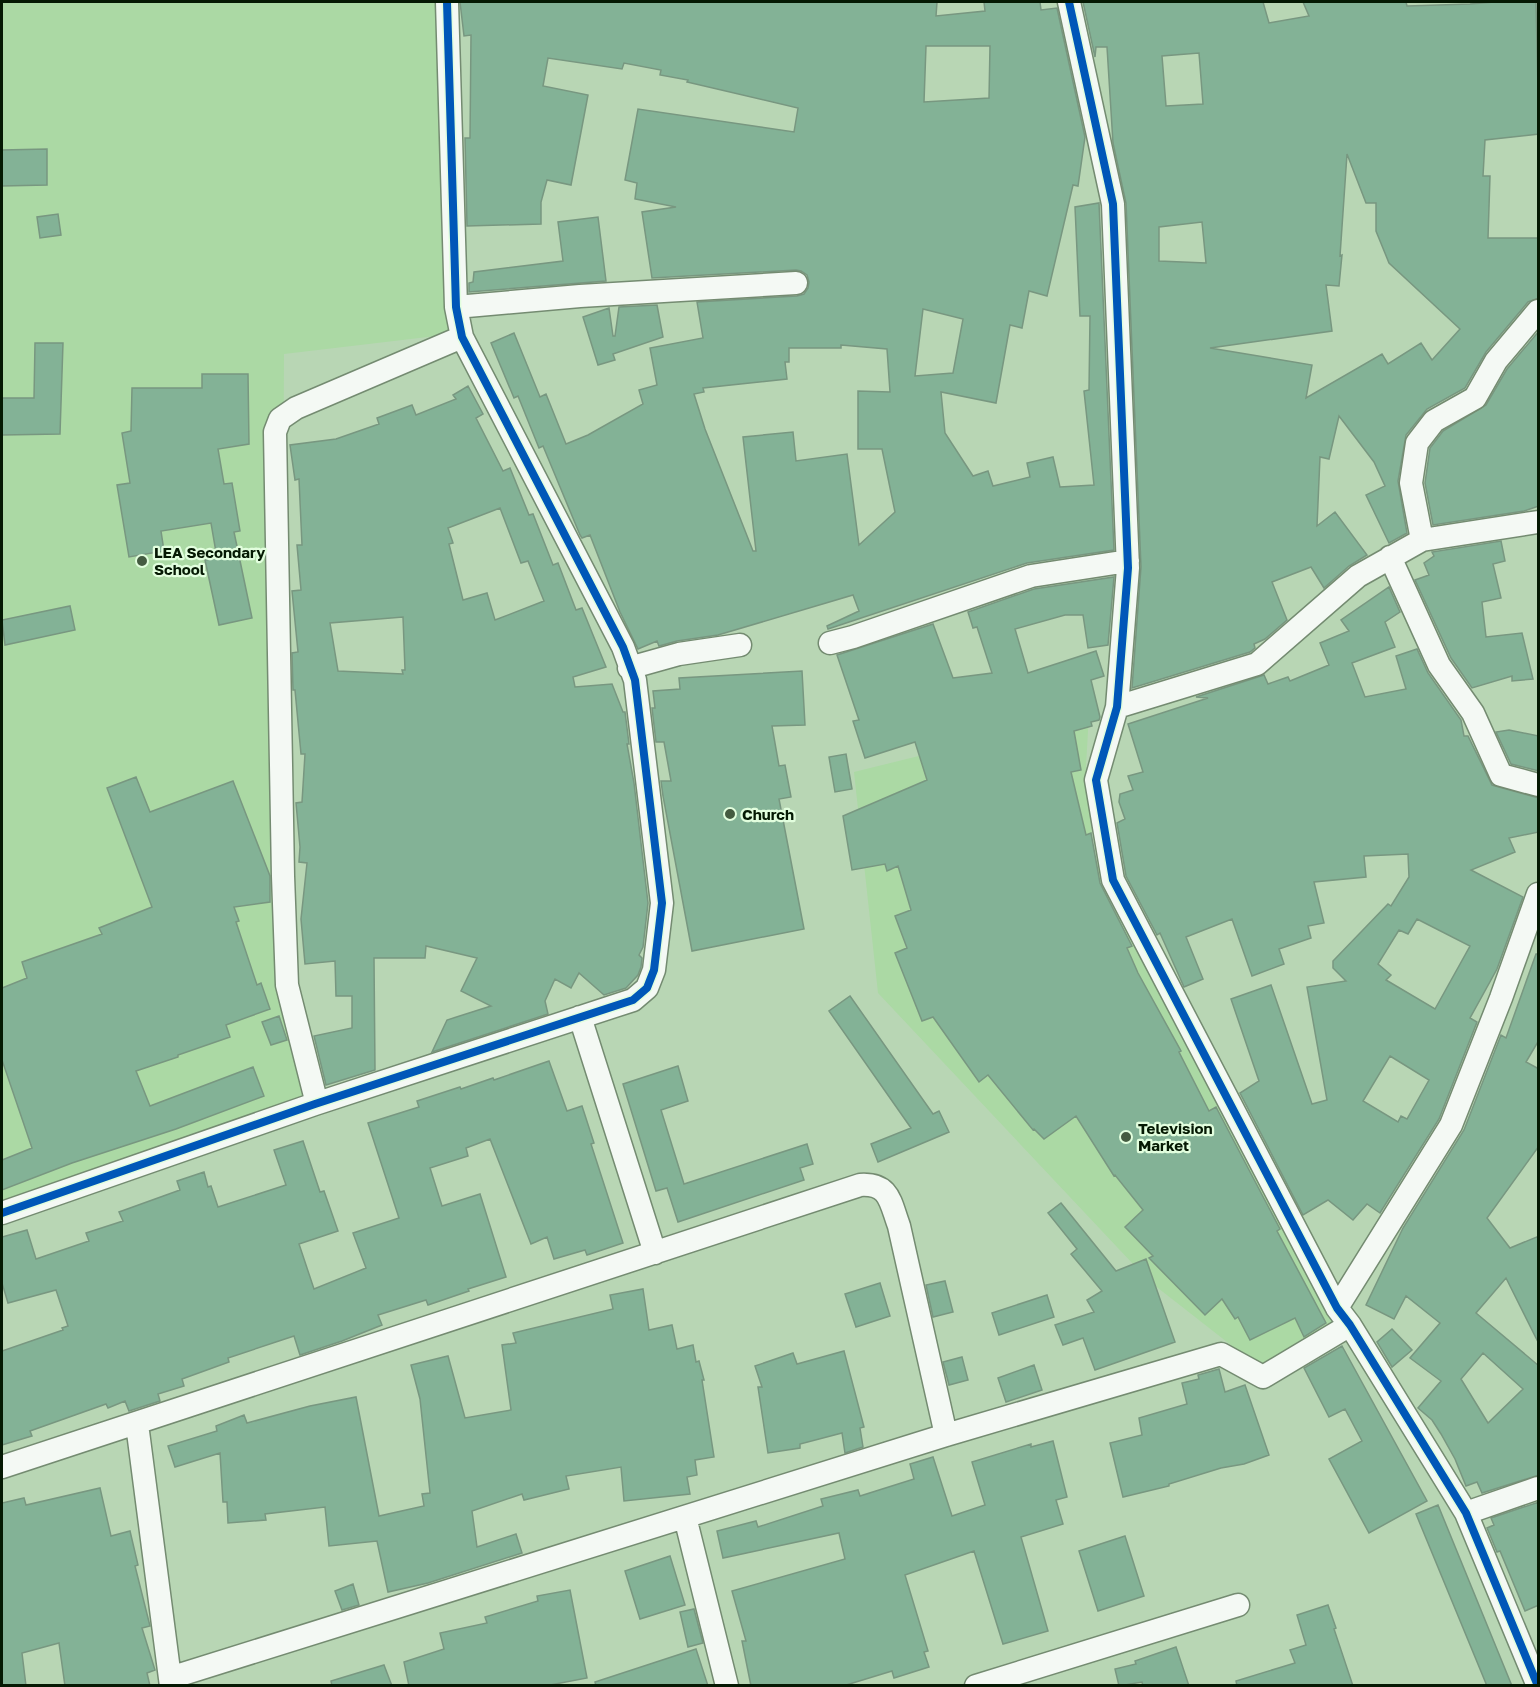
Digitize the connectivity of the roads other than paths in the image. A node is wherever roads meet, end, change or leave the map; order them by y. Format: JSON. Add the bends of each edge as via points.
{"nodes":[{"id":1,"x":447,"y":2,"type":"edge"},
{"id":2,"x":1069,"y":2,"type":"edge"},
{"id":3,"x":796,"y":283,"type":"dead end"},
{"id":4,"x":456,"y":307,"type":"junction"},
{"id":5,"x":1539,"y":311,"type":"edge"},
{"id":6,"x":462,"y":337,"type":"junction"},
{"id":7,"x":1539,"y":522,"type":"edge"},
{"id":8,"x":1422,"y":540,"type":"junction"},
{"id":9,"x":1390,"y":557,"type":"junction"},
{"id":10,"x":1128,"y":561,"type":"junction"},
{"id":11,"x":830,"y":643,"type":"dead end"},
{"id":12,"x":740,"y":645,"type":"dead end"},
{"id":13,"x":630,"y":668,"type":"junction"},
{"id":14,"x":1117,"y":707,"type":"junction"},
{"id":15,"x":1539,"y":785,"type":"edge"},
{"id":16,"x":1539,"y":894,"type":"edge"},
{"id":17,"x":580,"y":1017,"type":"junction"},
{"id":18,"x":315,"y":1104,"type":"junction"},
{"id":19,"x":2,"y":1213,"type":"edge"},
{"id":20,"x":655,"y":1253,"type":"junction"},
{"id":21,"x":1343,"y":1317,"type":"junction"},
{"id":22,"x":137,"y":1424,"type":"junction"},
{"id":23,"x":946,"y":1435,"type":"junction"},
{"id":24,"x":2,"y":1467,"type":"edge"},
{"id":25,"x":1539,"y":1488,"type":"edge"},
{"id":26,"x":1466,"y":1513,"type":"junction"},
{"id":27,"x":685,"y":1517,"type":"junction"},
{"id":28,"x":1238,"y":1605,"type":"dead end"},
{"id":29,"x":170,"y":1682,"type":"edge"},
{"id":30,"x":727,"y":1686,"type":"edge"},
{"id":31,"x":976,"y":1686,"type":"edge"},
{"id":32,"x":1538,"y":1686,"type":"edge"}],
"edges":[{"from":1,"to":4,"type":"street"},
{"from":2,"to":10,"type":"street","via":[[1113,204]]},
{"from":3,"to":4,"type":"street"},
{"from":4,"to":6,"type":"street"},
{"from":5,"to":8,"type":"street","via":[[1496,361],[1475,398],[1434,421],[1417,443],[1411,483]]},
{"from":6,"to":13,"type":"street","via":[[623,647]]},
{"from":6,"to":18,"type":"street","via":[[296,408],[280,419],[275,432],[287,985]]},
{"from":7,"to":8,"type":"street"},
{"from":8,"to":9,"type":"street"},
{"from":9,"to":14,"type":"street","via":[[1358,576],[1257,664]]},
{"from":9,"to":15,"type":"street","via":[[1439,665],[1473,713],[1501,775]]},
{"from":10,"to":11,"type":"street","via":[[1031,576]]},
{"from":10,"to":14,"type":"street"},
{"from":12,"to":13,"type":"street","via":[[679,654]]},
{"from":13,"to":17,"type":"street","via":[[635,680],[662,903],[654,970],[647,988],[633,1000]]},
{"from":14,"to":21,"type":"street","via":[[1096,780],[1113,880]]},
{"from":16,"to":21,"type":"street","via":[[1450,1125]]},
{"from":17,"to":18,"type":"street"},
{"from":17,"to":20,"type":"street"},
{"from":18,"to":19,"type":"street"},
{"from":20,"to":22,"type":"street"},
{"from":20,"to":23,"type":"street","via":[[860,1185],[874,1184],[888,1194],[899,1226]]},
{"from":21,"to":23,"type":"street","via":[[1263,1377],[1221,1354]]},
{"from":21,"to":26,"type":"street"},
{"from":22,"to":24,"type":"street"},
{"from":22,"to":29,"type":"street"},
{"from":23,"to":27,"type":"street"},
{"from":25,"to":26,"type":"street"},
{"from":26,"to":32,"type":"street"},
{"from":27,"to":29,"type":"street"},
{"from":27,"to":30,"type":"street"},
{"from":28,"to":31,"type":"street"}]}
